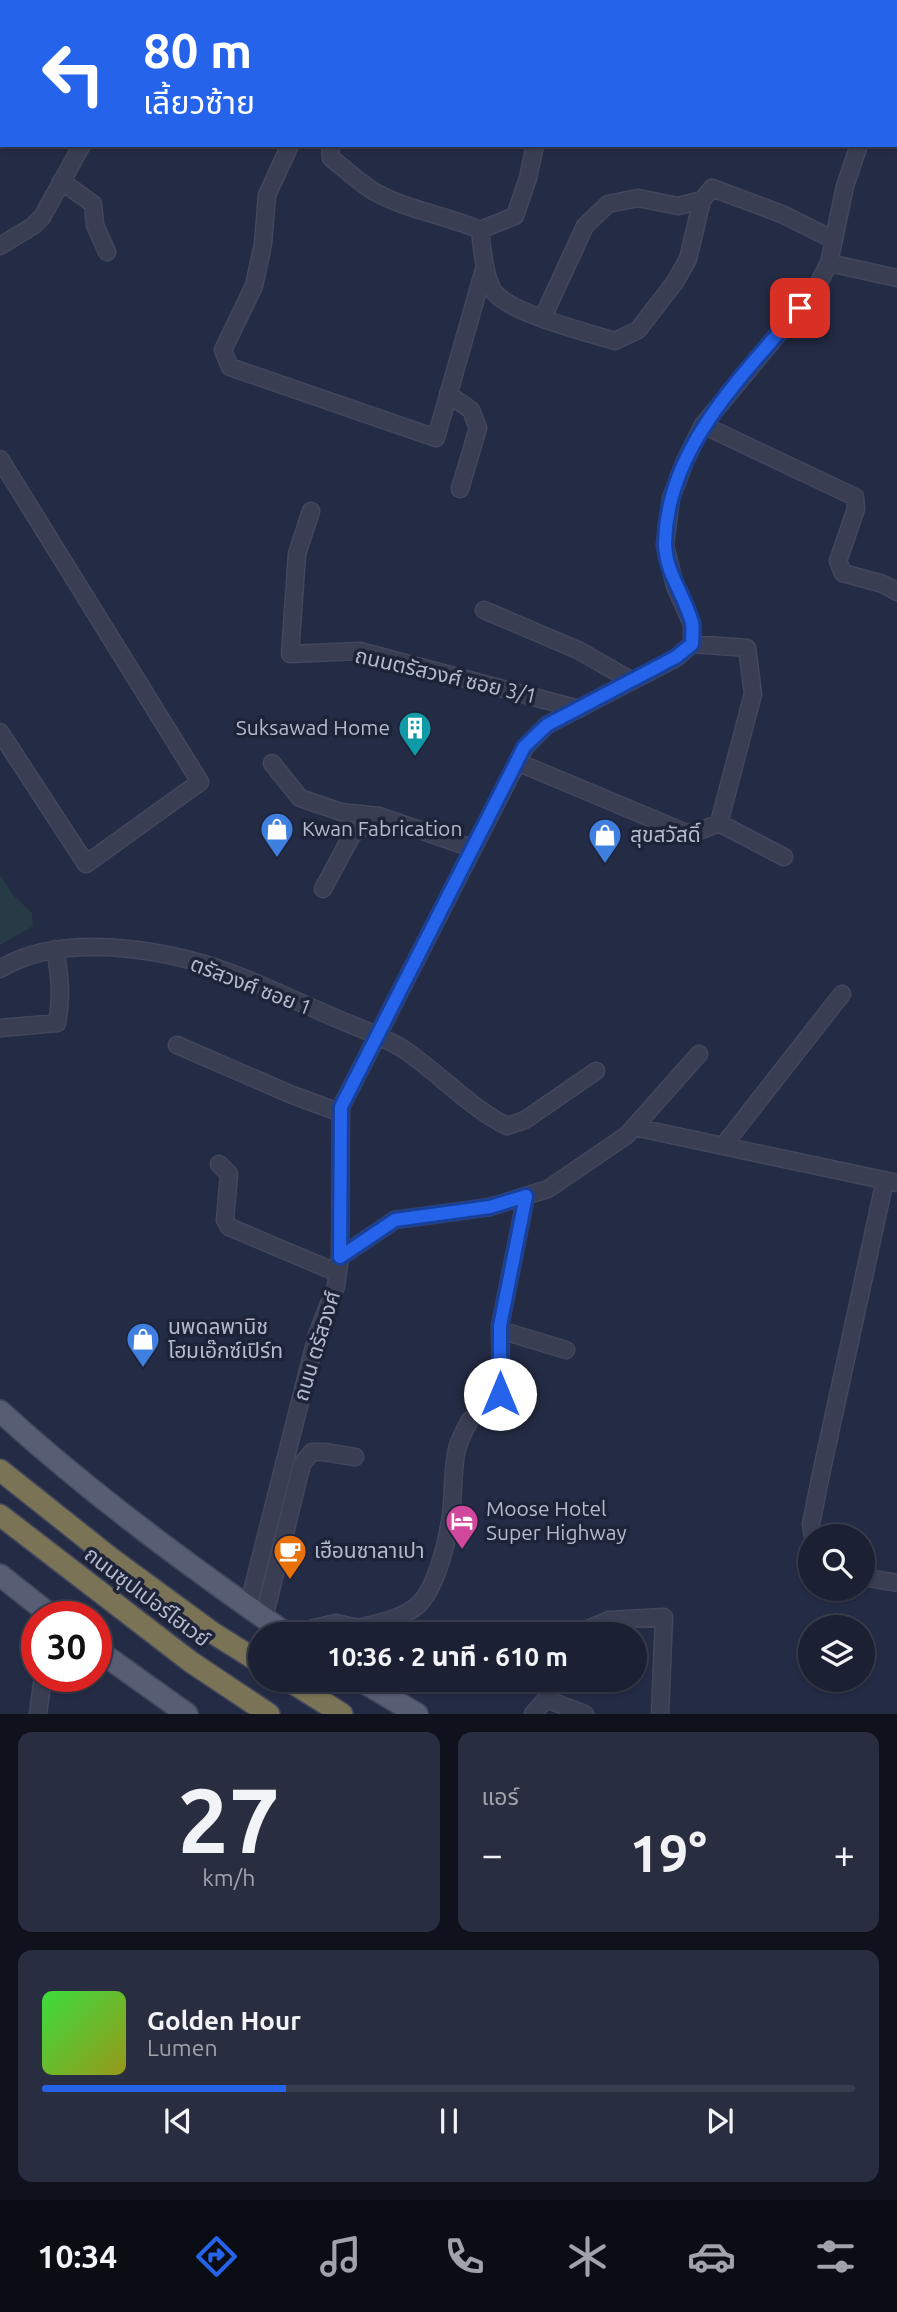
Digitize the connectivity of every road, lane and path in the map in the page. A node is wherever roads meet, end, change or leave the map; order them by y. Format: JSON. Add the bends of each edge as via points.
{"nodes":[{"id":1,"x":81,"y":147,"type":"edge"},
{"id":2,"x":289,"y":147,"type":"edge"},
{"id":3,"x":330,"y":147,"type":"edge"},
{"id":4,"x":535,"y":147,"type":"edge"},
{"id":5,"x":858,"y":147,"type":"edge"},
{"id":6,"x":61,"y":181,"type":"junction"},
{"id":7,"x":702,"y":200,"type":"junction"},
{"id":8,"x":480,"y":230,"type":"junction"},
{"id":9,"x":834,"y":240,"type":"junction"},
{"id":10,"x":0,"y":246,"type":"edge"},
{"id":11,"x":107,"y":252,"type":"dead end"},
{"id":12,"x":829,"y":263,"type":"junction"},
{"id":13,"x":485,"y":266,"type":"junction"},
{"id":14,"x":897,"y":278,"type":"edge"},
{"id":15,"x":543,"y":317,"type":"junction"},
{"id":16,"x":448,"y":394,"type":"junction"},
{"id":17,"x":703,"y":425,"type":"junction"},
{"id":18,"x":0,"y":459,"type":"edge"},
{"id":19,"x":460,"y":489,"type":"dead end"},
{"id":20,"x":312,"y":511,"type":"dead end"},
{"id":21,"x":897,"y":592,"type":"edge"},
{"id":22,"x":484,"y":610,"type":"dead end"},
{"id":23,"x":692,"y":644,"type":"junction"},
{"id":24,"x":632,"y":681,"type":"junction"},
{"id":25,"x":579,"y":709,"type":"junction"},
{"id":26,"x":0,"y":732,"type":"edge"},
{"id":27,"x":517,"y":762,"type":"junction"},
{"id":28,"x":272,"y":763,"type":"dead end"},
{"id":29,"x":379,"y":817,"type":"junction"},
{"id":30,"x":719,"y":823,"type":"junction"},
{"id":31,"x":472,"y":848,"type":"junction"},
{"id":32,"x":784,"y":857,"type":"dead end"},
{"id":33,"x":323,"y":889,"type":"dead end"},
{"id":34,"x":55,"y":949,"type":"junction"},
{"id":35,"x":0,"y":968,"type":"edge"},
{"id":36,"x":842,"y":994,"type":"dead end"},
{"id":37,"x":0,"y":1028,"type":"edge"},
{"id":38,"x":376,"y":1036,"type":"junction"},
{"id":39,"x":177,"y":1045,"type":"dead end"},
{"id":40,"x":699,"y":1054,"type":"dead end"},
{"id":41,"x":596,"y":1071,"type":"dead end"},
{"id":42,"x":341,"y":1113,"type":"junction"},
{"id":43,"x":634,"y":1127,"type":"junction"},
{"id":44,"x":723,"y":1146,"type":"junction"},
{"id":45,"x":219,"y":1164,"type":"dead end"},
{"id":46,"x":893,"y":1179,"type":"edge"},
{"id":47,"x":526,"y":1196,"type":"junction"},
{"id":48,"x":339,"y":1265,"type":"junction"},
{"id":49,"x":500,"y":1331,"type":"junction"},
{"id":50,"x":566,"y":1350,"type":"dead end"},
{"id":51,"x":500,"y":1394,"type":"dead end"},
{"id":52,"x":0,"y":1411,"type":"edge"},
{"id":53,"x":470,"y":1420,"type":"dead end"},
{"id":54,"x":355,"y":1457,"type":"dead end"},
{"id":55,"x":0,"y":1470,"type":"edge"},
{"id":56,"x":0,"y":1515,"type":"edge"},
{"id":57,"x":811,"y":1524,"type":"edge"},
{"id":58,"x":1,"y":1577,"type":"edge"},
{"id":59,"x":875,"y":1579,"type":"edge"},
{"id":60,"x":897,"y":1583,"type":"edge"},
{"id":61,"x":32,"y":1601,"type":"edge"},
{"id":62,"x":256,"y":1612,"type":"junction"},
{"id":63,"x":271,"y":1622,"type":"edge"},
{"id":64,"x":382,"y":1622,"type":"edge"},
{"id":65,"x":604,"y":1622,"type":"edge"},
{"id":66,"x":248,"y":1655,"type":"edge"},
{"id":67,"x":112,"y":1660,"type":"edge"},
{"id":68,"x":41,"y":1692,"type":"edge"},
{"id":69,"x":308,"y":1692,"type":"edge"},
{"id":70,"x":381,"y":1692,"type":"edge"},
{"id":71,"x":38,"y":1713,"type":"edge"},
{"id":72,"x":187,"y":1713,"type":"edge"},
{"id":73,"x":269,"y":1713,"type":"edge"},
{"id":74,"x":342,"y":1713,"type":"edge"},
{"id":75,"x":417,"y":1713,"type":"edge"},
{"id":76,"x":533,"y":1713,"type":"edge"},
{"id":77,"x":585,"y":1713,"type":"edge"},
{"id":78,"x":660,"y":1713,"type":"edge"}],
"edges":[{"from":1,"to":6,"type":"street"},
{"from":2,"to":16,"type":"street","via":[[267,195],[254,286],[223,350],[230,367],[436,438]]},
{"from":3,"to":8,"type":"street","via":[[331,158],[375,192]]},
{"from":4,"to":8,"type":"street","via":[[515,216]]},
{"from":5,"to":9,"type":"street"},
{"from":6,"to":10,"type":"street","via":[[37,223]]},
{"from":6,"to":11,"type":"street","via":[[93,204],[95,225]]},
{"from":7,"to":9,"type":"street","via":[[712,188],[782,214]]},
{"from":7,"to":15,"type":"street","via":[[678,206],[638,198],[608,204],[585,226]]},
{"from":7,"to":15,"type":"street","via":[[688,259],[638,330],[615,341]]},
{"from":8,"to":13,"type":"street"},
{"from":9,"to":12,"type":"street"},
{"from":12,"to":14,"type":"street"},
{"from":12,"to":17,"type":"street","via":[[816,288]]},
{"from":13,"to":15,"type":"street","via":[[494,292]]},
{"from":13,"to":16,"type":"street"},
{"from":16,"to":19,"type":"street","via":[[471,410],[478,428]]},
{"from":17,"to":21,"type":"street","via":[[855,497],[856,509],[838,561],[844,573]]},
{"from":17,"to":23,"type":"street","via":[[671,498],[665,545],[675,586],[692,624]]},
{"from":18,"to":26,"type":"street","via":[[200,782],[86,864]]},
{"from":20,"to":25,"type":"street","name":"ถนนตรัสวงศ์ ซอย 3/1","via":[[297,554],[290,654],[360,651]]},
{"from":22,"to":24,"type":"street","via":[[580,651]]},
{"from":23,"to":24,"type":"street","name":"ถนน ตรัสวงศ์"},
{"from":23,"to":30,"type":"street","via":[[747,648],[753,694]]},
{"from":24,"to":25,"type":"street","name":"ถนน ตรัสวงศ์"},
{"from":25,"to":27,"type":"street","name":"ถนน ตรัสวงศ์","via":[[547,725],[524,747]]},
{"from":27,"to":30,"type":"street","via":[[684,832]]},
{"from":27,"to":31,"type":"street","name":"ถนน ตรัสวงศ์"},
{"from":28,"to":29,"type":"street","via":[[300,798],[341,812]]},
{"from":29,"to":31,"type":"street"},
{"from":29,"to":33,"type":"street","via":[[352,835]]},
{"from":30,"to":32,"type":"street"},
{"from":31,"to":38,"type":"street","name":"ถนน ตรัสวงศ์"},
{"from":34,"to":35,"type":"street","name":"ตรัสวงศ์ ซอย 1"},
{"from":34,"to":37,"type":"street","via":[[61,981],[57,1023]]},
{"from":34,"to":38,"type":"street","name":"ตรัสวงศ์ ซอย 1","via":[[105,947],[208,965]]},
{"from":36,"to":44,"type":"street"},
{"from":38,"to":41,"type":"street","name":"ตรัสวงศ์ ซอย 1","via":[[399,1047],[507,1126],[525,1120]]},
{"from":38,"to":42,"type":"street","name":"ถนน ตรัสวงศ์"},
{"from":39,"to":42,"type":"street"},
{"from":40,"to":43,"type":"street"},
{"from":42,"to":48,"type":"street","name":"ถนน ตรัสวงศ์"},
{"from":43,"to":44,"type":"street"},
{"from":43,"to":47,"type":"street","via":[[548,1189]]},
{"from":44,"to":46,"type":"street"},
{"from":45,"to":48,"type":"street","via":[[229,1174],[225,1220],[229,1227]]},
{"from":46,"to":57,"type":"street"},
{"from":47,"to":48,"type":"street","via":[[490,1207],[395,1220]]},
{"from":47,"to":49,"type":"street"},
{"from":48,"to":62,"type":"street","name":"ถนน ตรัสวงศ์","via":[[317,1335]]},
{"from":49,"to":50,"type":"street"},
{"from":49,"to":51,"type":"street"},
{"from":52,"to":62,"type":"main road","via":[[84,1483]]},
{"from":53,"to":64,"type":"street","via":[[458,1447],[451,1515],[430,1587],[416,1606]]},
{"from":54,"to":62,"type":"street","via":[[312,1452],[302,1464]]},
{"from":55,"to":66,"type":"highway","name":"ถนนซุปเปอร์ไฮเวย์","via":[[112,1559]]},
{"from":56,"to":73,"type":"highway","name":"ถนนซุปเปอร์ไฮเวย์","via":[[191,1662]]},
{"from":58,"to":61,"type":"main road"},
{"from":59,"to":60,"type":"street"},
{"from":62,"to":63,"type":"main road"},
{"from":65,"to":78,"type":"street","via":[[664,1617]]},
{"from":67,"to":72,"type":"main road"},
{"from":68,"to":71,"type":"street"},
{"from":69,"to":74,"type":"highway"},
{"from":70,"to":75,"type":"main road"},
{"from":76,"to":77,"type":"street","via":[[546,1699]]}]}
